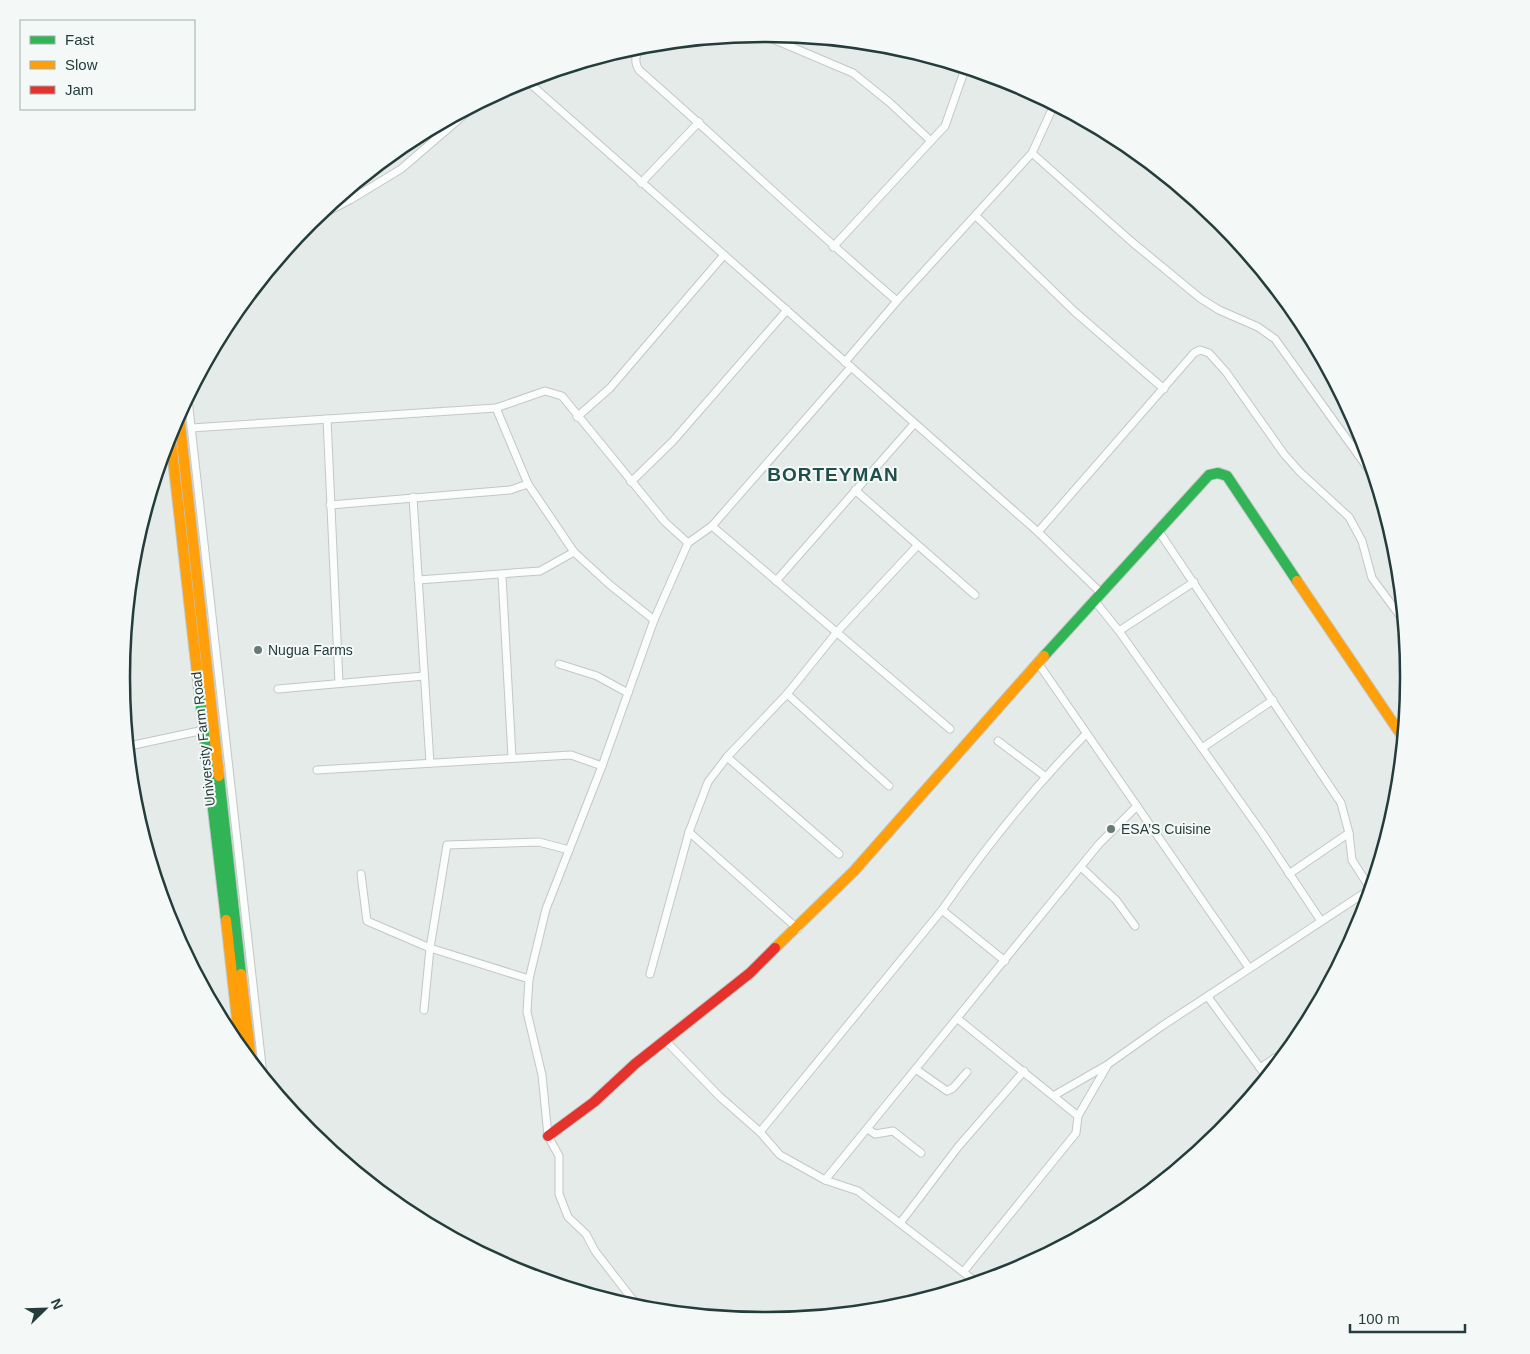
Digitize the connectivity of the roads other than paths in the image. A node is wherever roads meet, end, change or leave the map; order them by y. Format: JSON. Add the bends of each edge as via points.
{"nodes":[{"id":1,"x":783,"y":43,"type":"edge"},
{"id":2,"x":636,"y":56,"type":"edge"},
{"id":3,"x":964,"y":74,"type":"edge"},
{"id":4,"x":533,"y":87,"type":"edge"},
{"id":5,"x":1051,"y":111,"type":"edge"},
{"id":6,"x":699,"y":122,"type":"junction"},
{"id":7,"x":450,"y":127,"type":"edge"},
{"id":8,"x":931,"y":141,"type":"junction"},
{"id":9,"x":1032,"y":153,"type":"junction"},
{"id":10,"x":641,"y":183,"type":"junction"},
{"id":11,"x":343,"y":204,"type":"edge"},
{"id":12,"x":976,"y":216,"type":"junction"},
{"id":13,"x":833,"y":247,"type":"junction"},
{"id":14,"x":724,"y":255,"type":"junction"},
{"id":15,"x":897,"y":301,"type":"junction"},
{"id":16,"x":787,"y":310,"type":"junction"},
{"id":17,"x":848,"y":364,"type":"junction"},
{"id":18,"x":1164,"y":389,"type":"junction"},
{"id":19,"x":496,"y":408,"type":"junction"},
{"id":20,"x":189,"y":411,"type":"edge"},
{"id":21,"x":577,"y":416,"type":"junction"},
{"id":22,"x":326,"y":419,"type":"junction"},
{"id":23,"x":914,"y":424,"type":"junction"},
{"id":24,"x":191,"y":428,"type":"junction"},
{"id":25,"x":181,"y":430,"type":"edge"},
{"id":26,"x":172,"y":452,"type":"edge"},
{"id":27,"x":1360,"y":457,"type":"edge"},
{"id":28,"x":630,"y":482,"type":"junction"},
{"id":29,"x":528,"y":484,"type":"junction"},
{"id":30,"x":855,"y":490,"type":"junction"},
{"id":31,"x":413,"y":497,"type":"junction"},
{"id":32,"x":330,"y":505,"type":"junction"},
{"id":33,"x":712,"y":526,"type":"junction"},
{"id":34,"x":1158,"y":530,"type":"junction"},
{"id":35,"x":1038,"y":532,"type":"junction"},
{"id":36,"x":688,"y":543,"type":"junction"},
{"id":37,"x":918,"y":546,"type":"junction"},
{"id":38,"x":574,"y":552,"type":"junction"},
{"id":39,"x":502,"y":576,"type":"junction"},
{"id":40,"x":418,"y":580,"type":"junction"},
{"id":41,"x":776,"y":582,"type":"junction"},
{"id":42,"x":1194,"y":582,"type":"junction"},
{"id":43,"x":976,"y":594,"type":"dead end"},
{"id":44,"x":1097,"y":596,"type":"junction"},
{"id":45,"x":1396,"y":610,"type":"edge"},
{"id":46,"x":654,"y":620,"type":"junction"},
{"id":47,"x":1119,"y":631,"type":"junction"},
{"id":48,"x":837,"y":632,"type":"junction"},
{"id":49,"x":1038,"y":663,"type":"junction"},
{"id":50,"x":560,"y":664,"type":"dead end"},
{"id":51,"x":424,"y":676,"type":"junction"},
{"id":52,"x":339,"y":683,"type":"junction"},
{"id":53,"x":278,"y":689,"type":"dead end"},
{"id":54,"x":628,"y":693,"type":"junction"},
{"id":55,"x":787,"y":694,"type":"junction"},
{"id":56,"x":1273,"y":700,"type":"junction"},
{"id":57,"x":950,"y":729,"type":"dead end"},
{"id":58,"x":1397,"y":729,"type":"edge"},
{"id":59,"x":204,"y":730,"type":"junction"},
{"id":60,"x":1086,"y":734,"type":"junction"},
{"id":61,"x":998,"y":741,"type":"dead end"},
{"id":62,"x":135,"y":745,"type":"edge"},
{"id":63,"x":1202,"y":748,"type":"junction"},
{"id":64,"x":512,"y":757,"type":"junction"},
{"id":65,"x":727,"y":757,"type":"junction"},
{"id":66,"x":430,"y":763,"type":"junction"},
{"id":67,"x":602,"y":766,"type":"junction"},
{"id":68,"x":317,"y":770,"type":"dead end"},
{"id":69,"x":1046,"y":777,"type":"junction"},
{"id":70,"x":889,"y":786,"type":"dead end"},
{"id":71,"x":1137,"y":806,"type":"junction"},
{"id":72,"x":689,"y":832,"type":"junction"},
{"id":73,"x":1349,"y":833,"type":"junction"},
{"id":74,"x":570,"y":850,"type":"junction"},
{"id":75,"x":840,"y":854,"type":"dead end"},
{"id":76,"x":1081,"y":867,"type":"junction"},
{"id":77,"x":361,"y":874,"type":"dead end"},
{"id":78,"x":1289,"y":874,"type":"junction"},
{"id":79,"x":1366,"y":882,"type":"edge"},
{"id":80,"x":1360,"y":896,"type":"edge"},
{"id":81,"x":942,"y":910,"type":"junction"},
{"id":82,"x":1321,"y":921,"type":"junction"},
{"id":83,"x":1135,"y":926,"type":"dead end"},
{"id":84,"x":798,"y":929,"type":"junction"},
{"id":85,"x":430,"y":948,"type":"junction"},
{"id":86,"x":1005,"y":961,"type":"junction"},
{"id":87,"x":1249,"y":968,"type":"junction"},
{"id":88,"x":650,"y":974,"type":"dead end"},
{"id":89,"x":529,"y":979,"type":"junction"},
{"id":90,"x":1208,"y":996,"type":"junction"},
{"id":91,"x":424,"y":1010,"type":"dead end"},
{"id":92,"x":958,"y":1019,"type":"junction"},
{"id":93,"x":238,"y":1032,"type":"edge"},
{"id":94,"x":665,"y":1040,"type":"junction"},
{"id":95,"x":249,"y":1046,"type":"edge"},
{"id":96,"x":262,"y":1062,"type":"edge"},
{"id":97,"x":1269,"y":1062,"type":"edge"},
{"id":98,"x":1107,"y":1066,"type":"junction"},
{"id":99,"x":1260,"y":1068,"type":"junction"},
{"id":100,"x":917,"y":1070,"type":"junction"},
{"id":101,"x":1024,"y":1071,"type":"junction"},
{"id":102,"x":1262,"y":1071,"type":"edge"},
{"id":103,"x":967,"y":1072,"type":"dead end"},
{"id":104,"x":1055,"y":1095,"type":"junction"},
{"id":105,"x":1078,"y":1116,"type":"junction"},
{"id":106,"x":868,"y":1129,"type":"junction"},
{"id":107,"x":760,"y":1132,"type":"junction"},
{"id":108,"x":548,"y":1136,"type":"junction"},
{"id":109,"x":921,"y":1153,"type":"dead end"},
{"id":110,"x":825,"y":1180,"type":"junction"},
{"id":111,"x":901,"y":1222,"type":"junction"},
{"id":112,"x":964,"y":1271,"type":"junction"},
{"id":113,"x":971,"y":1277,"type":"edge"},
{"id":114,"x":629,"y":1296,"type":"edge"}],
"edges":[{"from":1,"to":8,"type":"street","via":[[853,73]]},
{"from":2,"to":6,"type":"street","via":[[635,64],[639,70]]},
{"from":3,"to":8,"type":"street","via":[[945,126]]},
{"from":4,"to":10,"type":"street"},
{"from":5,"to":9,"type":"street"},
{"from":6,"to":10,"type":"street"},
{"from":6,"to":13,"type":"street"},
{"from":7,"to":11,"type":"street","via":[[401,169]]},
{"from":8,"to":13,"type":"street"},
{"from":9,"to":12,"type":"street"},
{"from":9,"to":27,"type":"street","via":[[1200,298],[1275,339]]},
{"from":10,"to":14,"type":"street"},
{"from":12,"to":15,"type":"street"},
{"from":12,"to":18,"type":"street","via":[[1075,312]]},
{"from":13,"to":15,"type":"street"},
{"from":14,"to":16,"type":"street"},
{"from":14,"to":21,"type":"street","via":[[610,388]]},
{"from":15,"to":17,"type":"street"},
{"from":16,"to":17,"type":"street"},
{"from":16,"to":28,"type":"street","via":[[673,441]]},
{"from":17,"to":23,"type":"street"},
{"from":17,"to":33,"type":"street"},
{"from":18,"to":35,"type":"street"},
{"from":18,"to":45,"type":"street","via":[[1197,351],[1206,352],[1215,359],[1284,454],[1313,486],[1349,517],[1362,541],[1372,578]]},
{"from":19,"to":21,"type":"street","via":[[545,391],[562,396]]},
{"from":19,"to":22,"type":"street"},
{"from":19,"to":29,"type":"street"},
{"from":20,"to":24,"type":"street"},
{"from":21,"to":28,"type":"street"},
{"from":22,"to":24,"type":"street"},
{"from":22,"to":32,"type":"street"},
{"from":23,"to":30,"type":"street"},
{"from":23,"to":35,"type":"street"},
{"from":24,"to":96,"type":"street"},
{"from":25,"to":95,"type":"street","name":"University Farm Road"},
{"from":26,"to":59,"type":"street","name":"University Farm Road"},
{"from":28,"to":36,"type":"street","via":[[664,522]]},
{"from":29,"to":31,"type":"street","via":[[510,490]]},
{"from":29,"to":38,"type":"street"},
{"from":30,"to":37,"type":"street"},
{"from":30,"to":41,"type":"street"},
{"from":31,"to":32,"type":"street"},
{"from":31,"to":40,"type":"street"},
{"from":32,"to":52,"type":"street"},
{"from":33,"to":36,"type":"street"},
{"from":33,"to":41,"type":"street"},
{"from":34,"to":42,"type":"street"},
{"from":34,"to":44,"type":"street"},
{"from":34,"to":58,"type":"street","via":[[1209,475],[1227,476]]},
{"from":35,"to":44,"type":"street"},
{"from":36,"to":46,"type":"street"},
{"from":37,"to":43,"type":"street"},
{"from":37,"to":48,"type":"street"},
{"from":38,"to":39,"type":"street","via":[[540,571]]},
{"from":38,"to":46,"type":"street"},
{"from":39,"to":40,"type":"street"},
{"from":39,"to":64,"type":"street"},
{"from":40,"to":51,"type":"street"},
{"from":41,"to":48,"type":"street"},
{"from":42,"to":47,"type":"street"},
{"from":42,"to":56,"type":"street"},
{"from":44,"to":47,"type":"street"},
{"from":44,"to":49,"type":"street"},
{"from":46,"to":54,"type":"street"},
{"from":47,"to":63,"type":"street"},
{"from":48,"to":55,"type":"street"},
{"from":48,"to":57,"type":"street"},
{"from":49,"to":60,"type":"street"},
{"from":49,"to":84,"type":"street","via":[[854,871]]},
{"from":50,"to":54,"type":"street","via":[[597,676]]},
{"from":51,"to":52,"type":"street"},
{"from":51,"to":66,"type":"street"},
{"from":52,"to":53,"type":"street"},
{"from":54,"to":67,"type":"street"},
{"from":55,"to":65,"type":"street"},
{"from":55,"to":70,"type":"street"},
{"from":56,"to":63,"type":"street"},
{"from":56,"to":73,"type":"street","via":[[1341,803]]},
{"from":59,"to":62,"type":"street"},
{"from":59,"to":93,"type":"street","name":"University Farm Road"},
{"from":60,"to":69,"type":"street"},
{"from":60,"to":71,"type":"street"},
{"from":61,"to":69,"type":"street"},
{"from":63,"to":78,"type":"street"},
{"from":64,"to":66,"type":"street"},
{"from":64,"to":67,"type":"street","via":[[571,755]]},
{"from":65,"to":72,"type":"street","via":[[708,782]]},
{"from":65,"to":75,"type":"street"},
{"from":66,"to":68,"type":"street"},
{"from":67,"to":74,"type":"street"},
{"from":69,"to":81,"type":"street"},
{"from":71,"to":76,"type":"street"},
{"from":71,"to":87,"type":"street"},
{"from":72,"to":84,"type":"street"},
{"from":72,"to":88,"type":"street"},
{"from":73,"to":78,"type":"street"},
{"from":73,"to":79,"type":"street","via":[[1352,860]]},
{"from":74,"to":85,"type":"street","via":[[540,842],[447,845]]},
{"from":74,"to":89,"type":"street","via":[[546,909]]},
{"from":76,"to":83,"type":"street","via":[[1116,900]]},
{"from":76,"to":86,"type":"street"},
{"from":77,"to":85,"type":"street","via":[[367,922]]},
{"from":78,"to":82,"type":"street"},
{"from":80,"to":82,"type":"street"},
{"from":81,"to":86,"type":"street"},
{"from":81,"to":107,"type":"street"},
{"from":82,"to":87,"type":"street"},
{"from":84,"to":94,"type":"street","via":[[750,973]]},
{"from":85,"to":89,"type":"street"},
{"from":85,"to":91,"type":"street"},
{"from":86,"to":92,"type":"street"},
{"from":87,"to":90,"type":"street"},
{"from":89,"to":108,"type":"street","via":[[527,1012],[542,1075]]},
{"from":90,"to":98,"type":"street"},
{"from":90,"to":99,"type":"street"},
{"from":92,"to":100,"type":"street"},
{"from":92,"to":101,"type":"street"},
{"from":94,"to":107,"type":"street","via":[[719,1096]]},
{"from":94,"to":108,"type":"street","via":[[594,1102]]},
{"from":97,"to":99,"type":"street"},
{"from":98,"to":104,"type":"street"},
{"from":98,"to":105,"type":"street"},
{"from":99,"to":102,"type":"street"},
{"from":100,"to":103,"type":"street","via":[[947,1091]]},
{"from":100,"to":106,"type":"street"},
{"from":101,"to":104,"type":"street"},
{"from":101,"to":111,"type":"street","via":[[958,1147]]},
{"from":104,"to":105,"type":"street"},
{"from":105,"to":112,"type":"street","via":[[1076,1133]]},
{"from":106,"to":109,"type":"street","via":[[875,1134],[893,1131]]},
{"from":106,"to":110,"type":"street"},
{"from":107,"to":110,"type":"street","via":[[780,1155]]},
{"from":108,"to":114,"type":"street","via":[[559,1156],[559,1194],[568,1217],[586,1234],[594,1252]]},
{"from":110,"to":111,"type":"street","via":[[858,1191]]},
{"from":111,"to":112,"type":"street"},
{"from":112,"to":113,"type":"street"}]}
